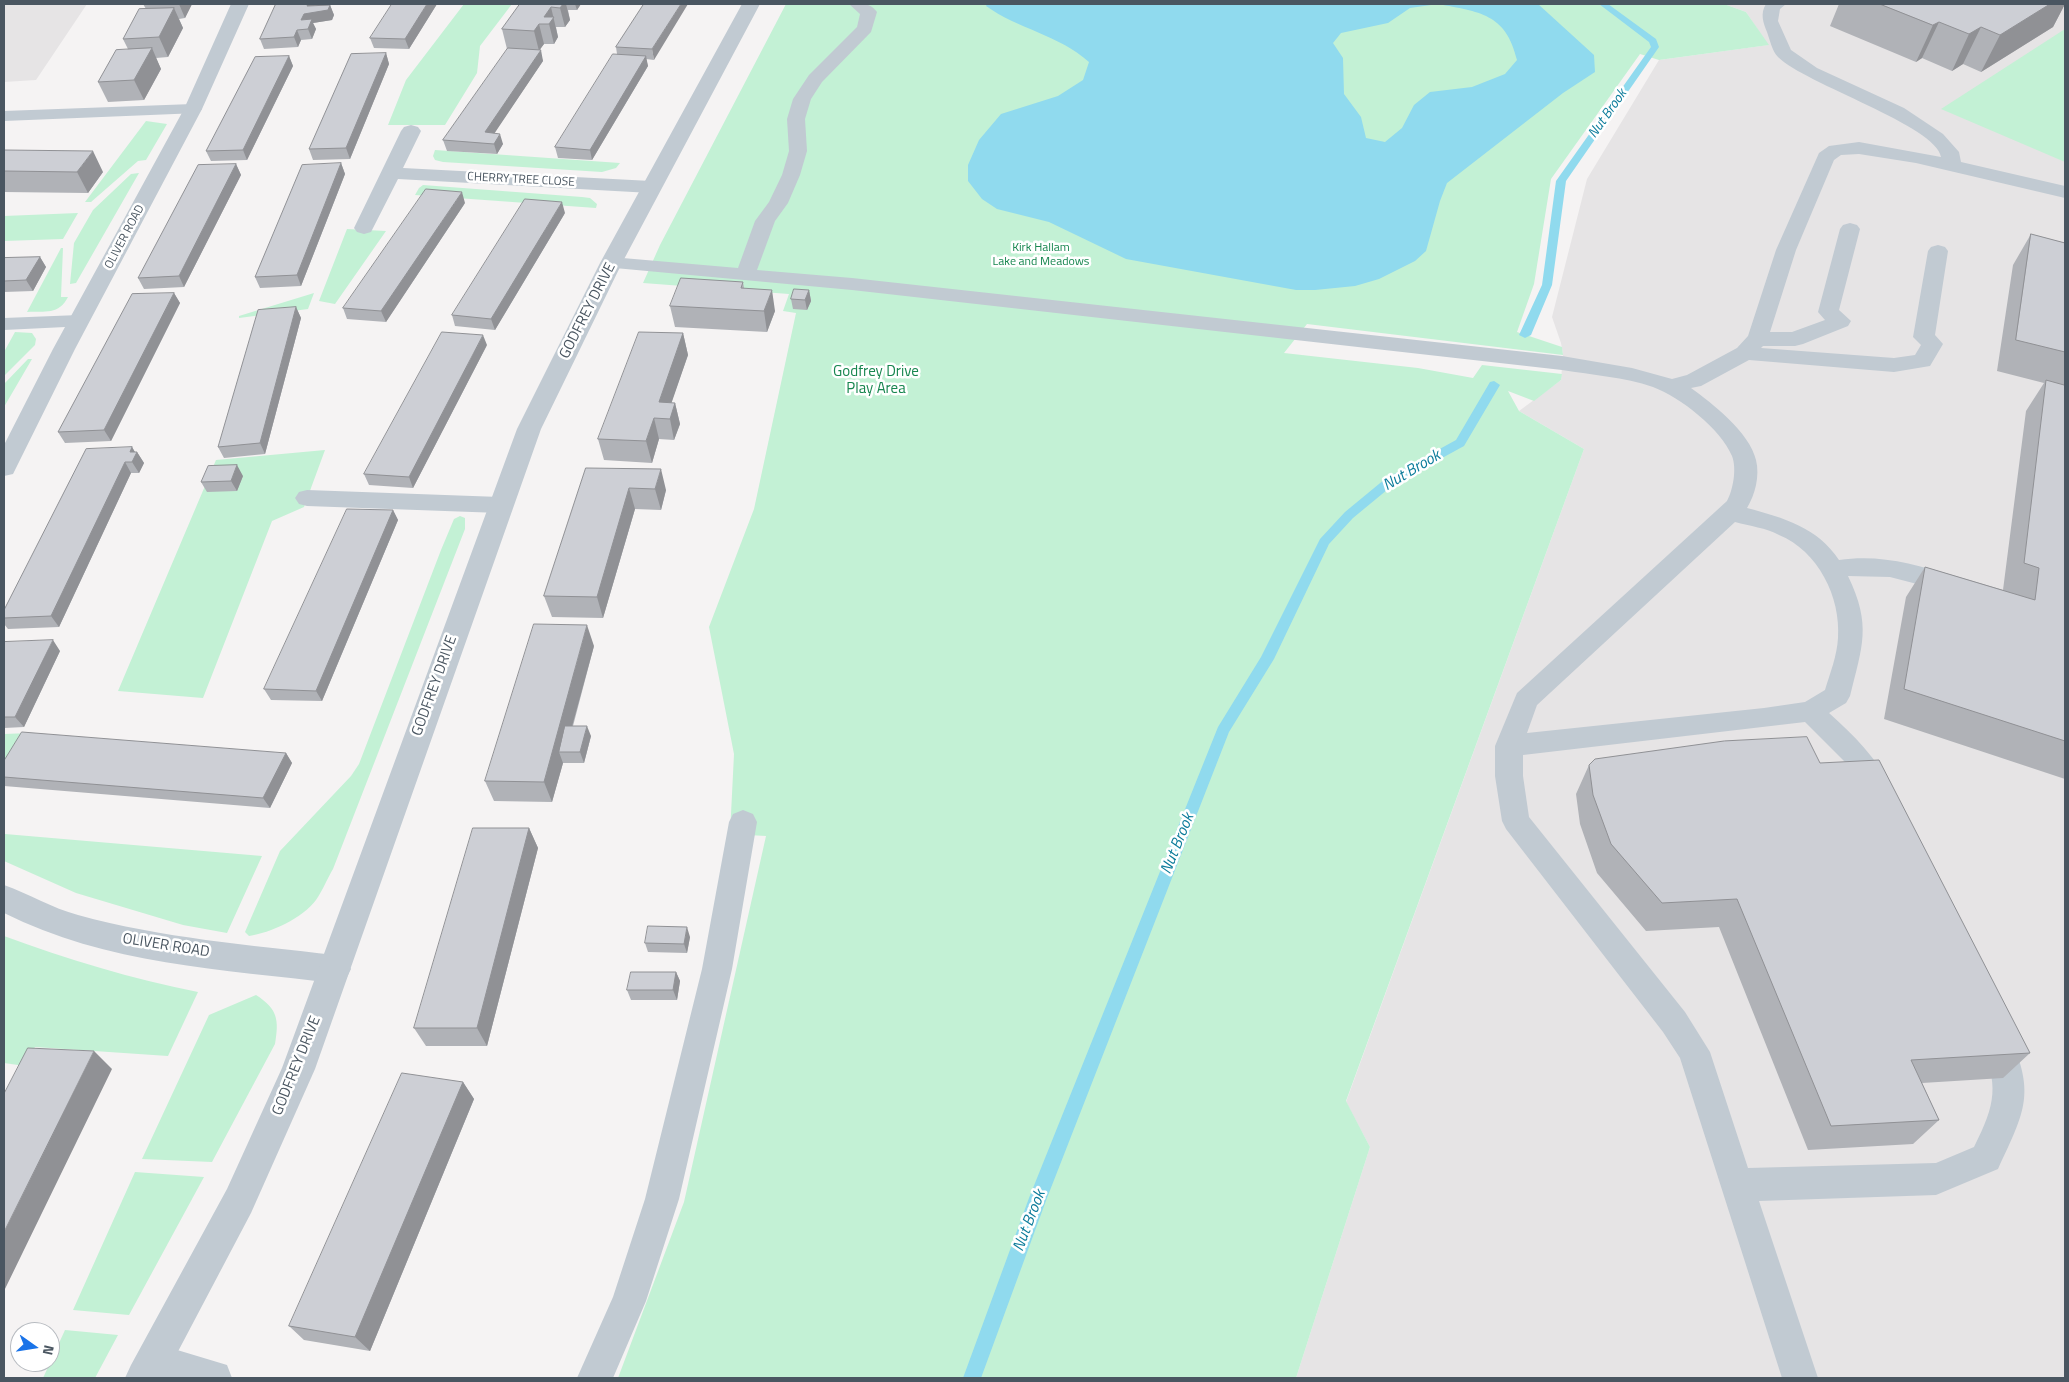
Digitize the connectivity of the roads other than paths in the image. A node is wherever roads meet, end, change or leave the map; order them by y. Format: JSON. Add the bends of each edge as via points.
{"nodes":[{"id":1,"x":240,"y":4,"type":"edge"},
{"id":2,"x":751,"y":4,"type":"edge"},
{"id":3,"x":857,"y":4,"type":"edge"},
{"id":4,"x":1778,"y":4,"type":"edge"},
{"id":5,"x":193,"y":109,"type":"junction"},
{"id":6,"x":4,"y":116,"type":"edge"},
{"id":7,"x":411,"y":131,"type":"dead end"},
{"id":8,"x":1952,"y":166,"type":"junction"},
{"id":9,"x":390,"y":173,"type":"junction"},
{"id":10,"x":651,"y":187,"type":"junction"},
{"id":11,"x":2065,"y":192,"type":"edge"},
{"id":12,"x":364,"y":228,"type":"dead end"},
{"id":13,"x":1850,"y":229,"type":"dead end"},
{"id":14,"x":1938,"y":251,"type":"dead end"},
{"id":15,"x":611,"y":263,"type":"junction"},
{"id":16,"x":745,"y":275,"type":"junction"},
{"id":17,"x":79,"y":321,"type":"junction"},
{"id":18,"x":4,"y":324,"type":"edge"},
{"id":19,"x":1751,"y":346,"type":"junction"},
{"id":20,"x":1670,"y":386,"type":"junction"},
{"id":21,"x":4,"y":468,"type":"edge"},
{"id":22,"x":307,"y":498,"type":"dead end"},
{"id":23,"x":500,"y":505,"type":"junction"},
{"id":24,"x":1733,"y":513,"type":"junction"},
{"id":25,"x":1834,"y":570,"type":"junction"},
{"id":26,"x":1944,"y":582,"type":"edge"},
{"id":27,"x":1810,"y":711,"type":"junction"},
{"id":28,"x":1509,"y":746,"type":"junction"},
{"id":29,"x":1889,"y":812,"type":"edge"},
{"id":30,"x":742,"y":822,"type":"dead end"},
{"id":31,"x":4,"y":898,"type":"edge"},
{"id":32,"x":335,"y":969,"type":"junction"},
{"id":33,"x":1984,"y":1014,"type":"edge"},
{"id":34,"x":1737,"y":1185,"type":"junction"},
{"id":35,"x":149,"y":1370,"type":"edge"},
{"id":36,"x":214,"y":1378,"type":"edge"},
{"id":37,"x":595,"y":1378,"type":"edge"},
{"id":38,"x":1800,"y":1378,"type":"edge"}],
"edges":[{"from":1,"to":5,"type":"street","name":"OLIVER ROAD"},
{"from":2,"to":10,"type":"street","name":"GODFREY DRIVE"},
{"from":3,"to":16,"type":"lane","via":[[869,12],[865,28],[815,79],[802,99],[796,119],[798,151],[794,167],[778,203],[765,221]]},
{"from":4,"to":8,"type":"lane","via":[[1772,7],[1770,21],[1784,52],[1811,72],[1898,112],[1938,138],[1950,152]]},
{"from":5,"to":6,"type":"lane"},
{"from":5,"to":17,"type":"street","name":"OLIVER ROAD"},
{"from":7,"to":9,"type":"street"},
{"from":8,"to":11,"type":"lane"},
{"from":8,"to":19,"type":"lane","via":[[1859,148],[1836,150],[1826,157],[1786,250]]},
{"from":9,"to":10,"type":"street","name":"CHERRY TREE CLOSE"},
{"from":9,"to":12,"type":"street"},
{"from":10,"to":15,"type":"street","name":"GODFREY DRIVE"},
{"from":13,"to":19,"type":"lane","via":[[1828,312],[1841,320],[1795,340]]},
{"from":14,"to":19,"type":"lane","via":[[1924,337],[1932,344],[1922,360],[1894,365]]},
{"from":15,"to":16,"type":"lane"},
{"from":15,"to":23,"type":"street","name":"GODFREY DRIVE","via":[[529,429]]},
{"from":16,"to":20,"type":"lane","via":[[852,284],[1562,363]]},
{"from":17,"to":18,"type":"lane"},
{"from":17,"to":21,"type":"street","name":"OLIVER ROAD"},
{"from":19,"to":20,"type":"lane","via":[[1692,381]]},
{"from":20,"to":24,"type":"lane","via":[[1705,409],[1745,458],[1746,488]]},
{"from":22,"to":23,"type":"lane"},
{"from":23,"to":32,"type":"street","name":"GODFREY DRIVE"},
{"from":24,"to":25,"type":"lane","via":[[1790,529],[1812,546]]},
{"from":24,"to":28,"type":"lane","via":[[1718,523],[1526,700]]},
{"from":25,"to":26,"type":"lane","via":[[1855,566],[1892,567]]},
{"from":25,"to":27,"type":"lane","via":[[1849,606],[1851,639],[1837,696]]},
{"from":27,"to":28,"type":"lane"},
{"from":27,"to":29,"type":"lane","via":[[1844,743],[1872,776]]},
{"from":28,"to":34,"type":"lane","via":[[1509,776],[1516,821],[1694,1052]]},
{"from":30,"to":37,"type":"lane","via":[[717,969],[662,1199],[629,1301]]},
{"from":31,"to":32,"type":"street","name":"OLIVER ROAD","via":[[42,916],[112,937]]},
{"from":32,"to":35,"type":"street","name":"GODFREY DRIVE","via":[[298,1068],[240,1201]]},
{"from":33,"to":34,"type":"lane","via":[[2004,1058],[2012,1086],[2009,1104],[1986,1158],[1936,1179]]},
{"from":34,"to":38,"type":"lane"},
{"from":35,"to":36,"type":"lane"}]}
